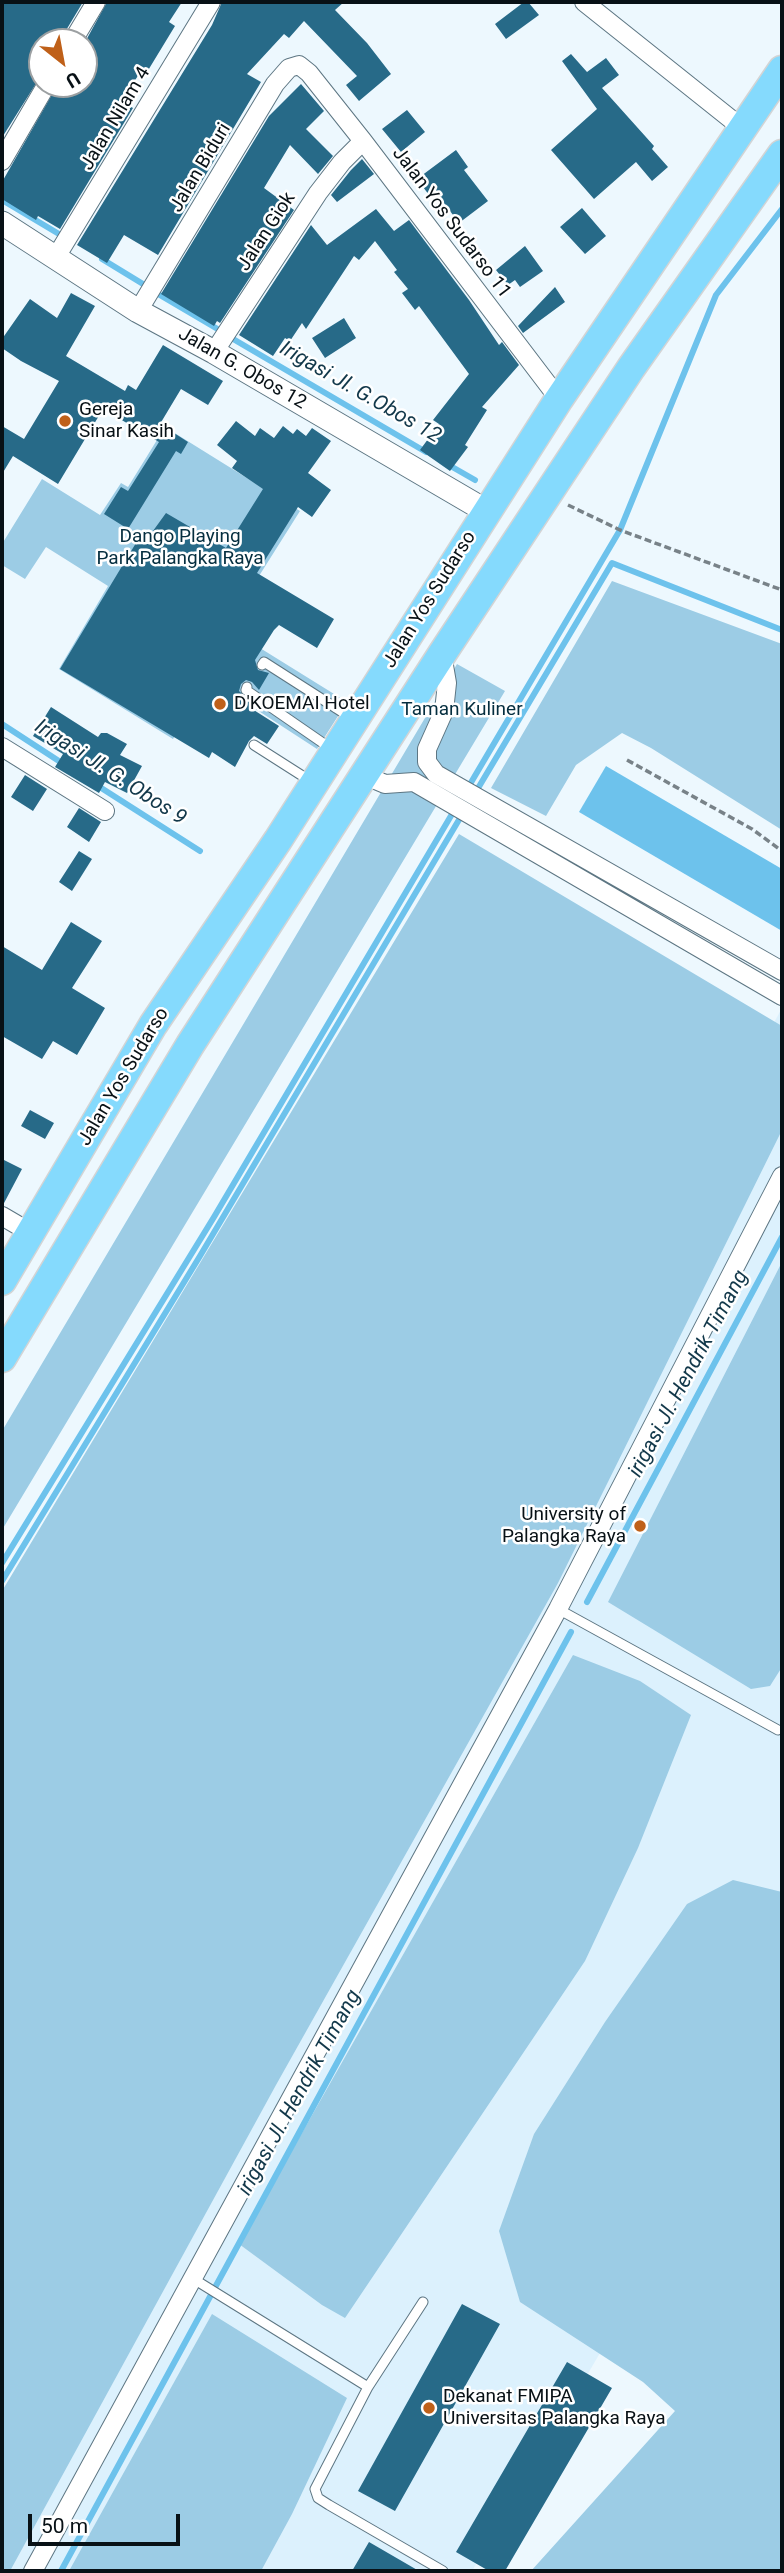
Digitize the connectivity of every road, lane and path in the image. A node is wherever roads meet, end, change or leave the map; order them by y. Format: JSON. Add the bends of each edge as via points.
{"nodes":[{"id":1,"x":96,"y":2,"type":"edge"},
{"id":2,"x":212,"y":2,"type":"edge"},
{"id":3,"x":584,"y":2,"type":"edge"},
{"id":4,"x":80,"y":28,"type":"edge"},
{"id":5,"x":782,"y":70,"type":"edge"},
{"id":6,"x":309,"y":73,"type":"joint"},
{"id":7,"x":39,"y":98,"type":"edge"},
{"id":8,"x":742,"y":128,"type":"junction"},
{"id":9,"x":363,"y":142,"type":"junction"},
{"id":10,"x":782,"y":154,"type":"edge"},
{"id":11,"x":2,"y":161,"type":"edge"},
{"id":12,"x":2,"y":223,"type":"edge"},
{"id":13,"x":56,"y":257,"type":"junction"},
{"id":14,"x":642,"y":279,"type":"junction"},
{"id":15,"x":677,"y":300,"type":"junction"},
{"id":16,"x":138,"y":311,"type":"junction"},
{"id":17,"x":214,"y":352,"type":"junction"},
{"id":18,"x":559,"y":399,"type":"junction"},
{"id":19,"x":486,"y":511,"type":"junction"},
{"id":20,"x":585,"y":515,"type":"dead end"},
{"id":21,"x":782,"y":590,"type":"edge"},
{"id":22,"x":442,"y":654,"type":"junction"},
{"id":23,"x":262,"y":665,"type":"dead end"},
{"id":24,"x":247,"y":687,"type":"dead end"},
{"id":25,"x":354,"y":719,"type":"junction"},
{"id":26,"x":254,"y":745,"type":"dead end"},
{"id":27,"x":2,"y":747,"type":"edge"},
{"id":28,"x":334,"y":751,"type":"junction"},
{"id":29,"x":627,"y":760,"type":"dead end"},
{"id":30,"x":366,"y":776,"type":"junction"},
{"id":31,"x":314,"y":783,"type":"junction"},
{"id":32,"x":105,"y":811,"type":"dead end"},
{"id":33,"x":782,"y":851,"type":"edge"},
{"id":34,"x":782,"y":971,"type":"edge"},
{"id":35,"x":782,"y":996,"type":"edge"},
{"id":36,"x":782,"y":1176,"type":"edge"},
{"id":37,"x":2,"y":1216,"type":"edge"},
{"id":38,"x":30,"y":1233,"type":"junction"},
{"id":39,"x":2,"y":1281,"type":"edge"},
{"id":40,"x":2,"y":1358,"type":"edge"},
{"id":41,"x":558,"y":1609,"type":"junction"},
{"id":42,"x":778,"y":1730,"type":"dead end"},
{"id":43,"x":199,"y":2281,"type":"junction"},
{"id":44,"x":423,"y":2302,"type":"dead end"},
{"id":45,"x":369,"y":2387,"type":"junction"},
{"id":46,"x":33,"y":2571,"type":"edge"},
{"id":47,"x":443,"y":2571,"type":"edge"}],
"edges":[{"from":1,"to":4,"type":"street"},
{"from":2,"to":13,"type":"street","name":"Jalan Nilam 4"},
{"from":3,"to":8,"type":"street"},
{"from":5,"to":8,"type":"main road","name":"Jalan Yos Sudarso"},
{"from":6,"to":9,"type":"street","name":"Jalan Yos Sudarso 11"},
{"from":6,"to":16,"type":"street","name":"Jalan Biduri","via":[[293,66],[275,84]]},
{"from":7,"to":11,"type":"street"},
{"from":8,"to":14,"type":"main road","name":"Jalan Yos Sudarso"},
{"from":9,"to":17,"type":"street","name":"Jalan Giok","via":[[318,193]]},
{"from":9,"to":18,"type":"street","name":"Jalan Yos Sudarso 11"},
{"from":10,"to":15,"type":"main road","name":"Jalan Yos Sudarso"},
{"from":12,"to":13,"type":"street","name":"Jalan G. Obos 12"},
{"from":13,"to":16,"type":"street","name":"Jalan G. Obos 12"},
{"from":14,"to":15,"type":"main road"},
{"from":14,"to":18,"type":"main road","name":"Jalan Yos Sudarso"},
{"from":15,"to":22,"type":"main road","name":"Jalan Yos Sudarso"},
{"from":16,"to":17,"type":"street","name":"Jalan G. Obos 12"},
{"from":17,"to":19,"type":"street","name":"Jalan G. Obos 12"},
{"from":18,"to":19,"type":"main road","name":"Jalan Yos Sudarso"},
{"from":19,"to":25,"type":"main road","name":"Jalan Yos Sudarso"},
{"from":20,"to":21,"type":"path"},
{"from":22,"to":30,"type":"main road","name":"Jalan Yos Sudarso"},
{"from":22,"to":34,"type":"street","via":[[447,682],[444,711],[427,749],[427,762],[436,774]]},
{"from":23,"to":25,"type":"lane","via":[[264,662]]},
{"from":24,"to":28,"type":"lane"},
{"from":25,"to":28,"type":"main road","name":"Jalan Yos Sudarso"},
{"from":26,"to":31,"type":"lane"},
{"from":27,"to":32,"type":"street"},
{"from":28,"to":31,"type":"main road","name":"Jalan Yos Sudarso"},
{"from":29,"to":33,"type":"path","via":[[752,829]]},
{"from":30,"to":35,"type":"street","via":[[384,784],[414,782]]},
{"from":30,"to":40,"type":"main road","name":"Jalan Yos Sudarso","via":[[190,1045]]},
{"from":31,"to":38,"type":"main road","name":"Jalan Yos Sudarso","via":[[153,1025]]},
{"from":36,"to":41,"type":"street"},
{"from":37,"to":38,"type":"street"},
{"from":38,"to":39,"type":"main road","name":"Jalan Yos Sudarso"},
{"from":41,"to":42,"type":"lane"},
{"from":41,"to":43,"type":"street"},
{"from":43,"to":45,"type":"lane"},
{"from":43,"to":46,"type":"street"},
{"from":44,"to":45,"type":"lane"},
{"from":45,"to":47,"type":"lane","via":[[315,2489],[318,2498]]}]}
